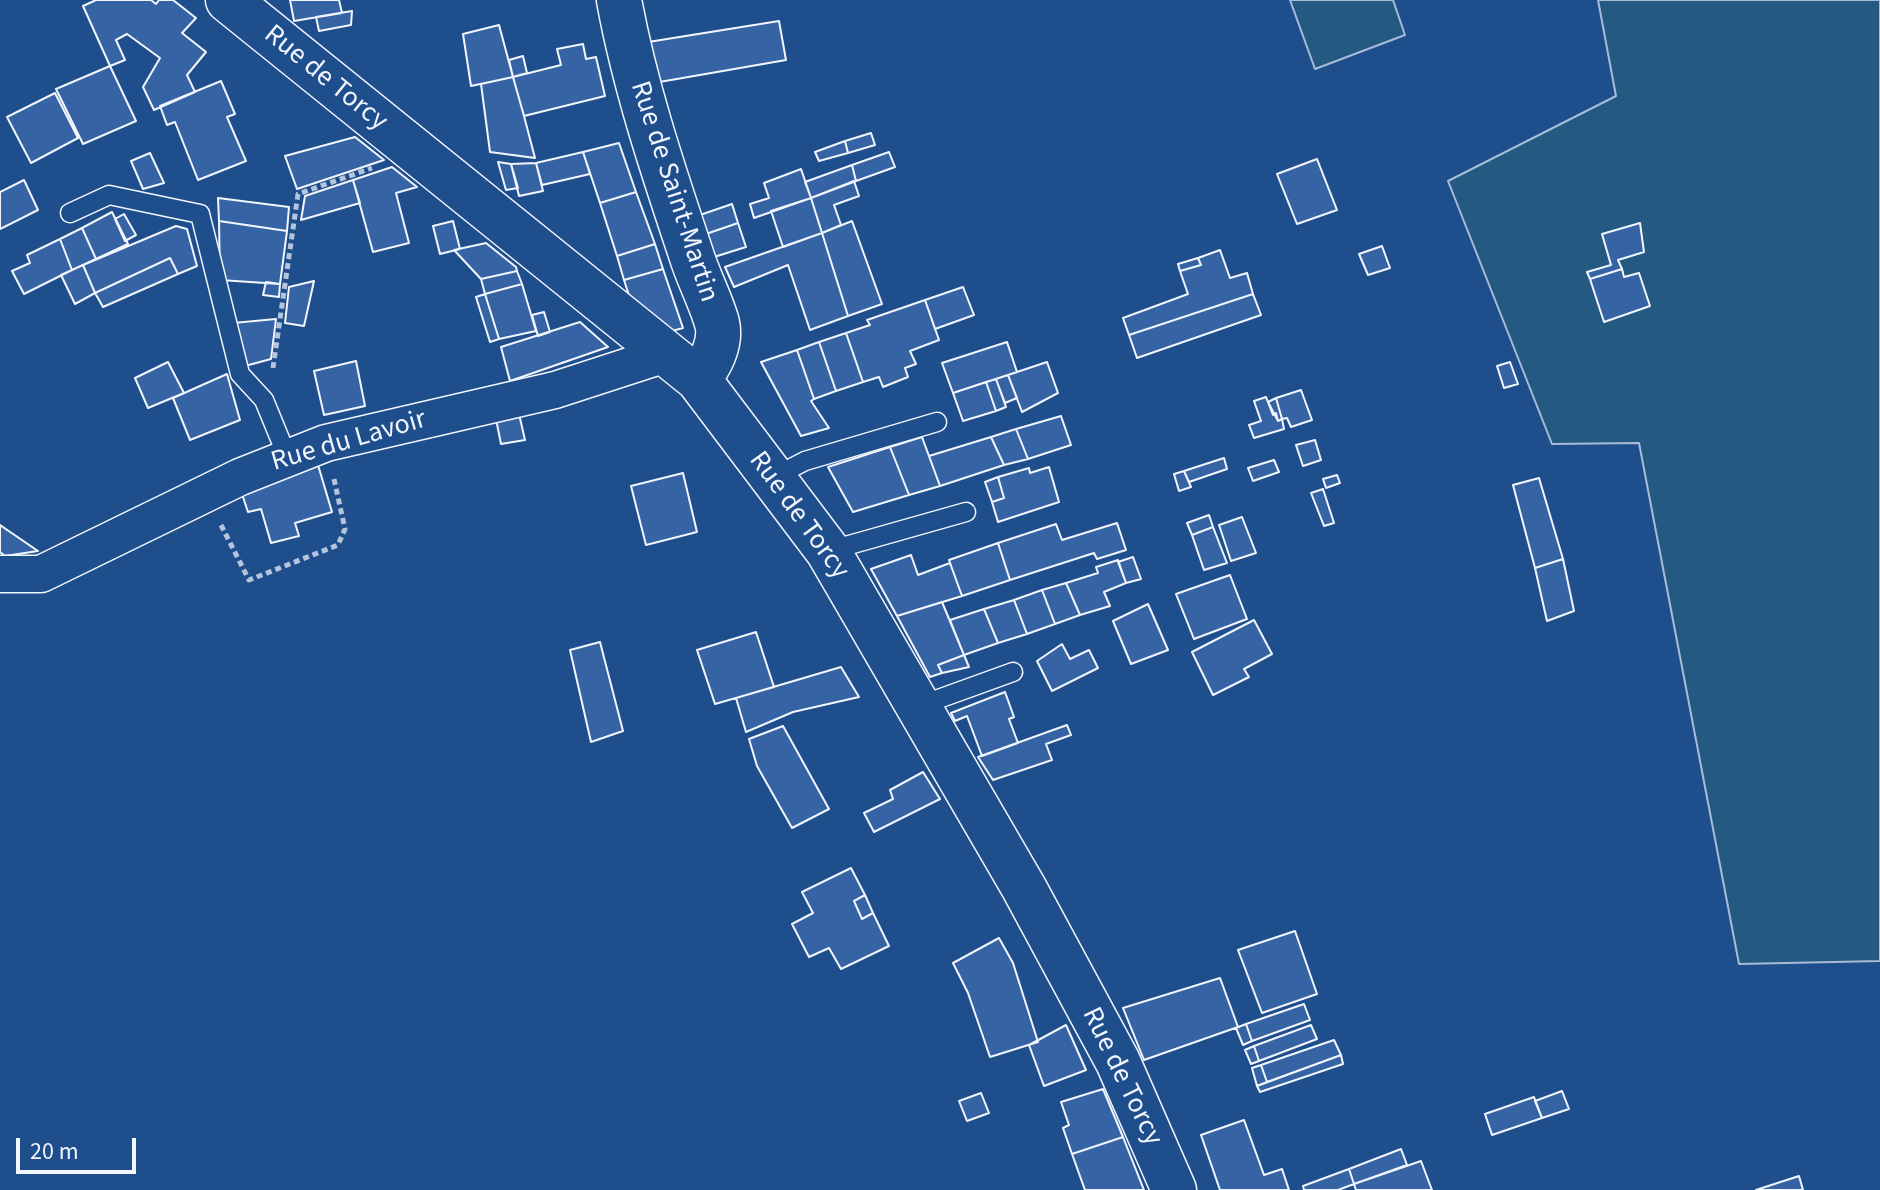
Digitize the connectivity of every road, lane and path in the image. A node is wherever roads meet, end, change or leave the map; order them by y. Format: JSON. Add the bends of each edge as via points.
{"nodes":[{"id":1,"x":228,"y":0,"type":"edge"},
{"id":2,"x":619,"y":0,"type":"edge"},
{"id":3,"x":416,"y":152,"type":"junction"},
{"id":4,"x":70,"y":213,"type":"dead end"},
{"id":5,"x":682,"y":366,"type":"junction"},
{"id":6,"x":264,"y":400,"type":"junction"},
{"id":7,"x":937,"y":422,"type":"dead end"},
{"id":8,"x":326,"y":443,"type":"junction"},
{"id":9,"x":287,"y":456,"type":"junction"},
{"id":10,"x":772,"y":478,"type":"junction"},
{"id":11,"x":206,"y":495,"type":"junction"},
{"id":12,"x":966,"y":512,"type":"dead end"},
{"id":13,"x":828,"y":551,"type":"junction"},
{"id":14,"x":0,"y":574,"type":"edge"},
{"id":15,"x":1013,"y":672,"type":"dead end"},
{"id":16,"x":919,"y":706,"type":"junction"},
{"id":17,"x":1174,"y":1190,"type":"edge"}],
"edges":[{"from":1,"to":3,"type":"street","name":"Rue de Torcy"},
{"from":2,"to":5,"type":"street","name":"Rue de Saint-Martin","via":[[652,136],[718,326],[712,362]]},
{"from":3,"to":5,"type":"street","name":"Rue de Torcy"},
{"from":3,"to":6,"type":"path","via":[[298,194],[278,351]]},
{"from":4,"to":6,"type":"lane","via":[[109,195],[200,214],[240,374]]},
{"from":5,"to":8,"type":"street","name":"Rue du Lavoir"},
{"from":5,"to":10,"type":"street","name":"Rue de Torcy"},
{"from":6,"to":9,"type":"lane"},
{"from":7,"to":10,"type":"lane","via":[[805,461]]},
{"from":8,"to":9,"type":"street","name":"Rue du Lavoir"},
{"from":8,"to":11,"type":"path","via":[[345,529],[338,545],[249,580]]},
{"from":9,"to":11,"type":"street","name":"Rue du Lavoir"},
{"from":10,"to":13,"type":"street","name":"Rue de Torcy"},
{"from":11,"to":14,"type":"street","name":"Rue du Lavoir","via":[[41,574]]},
{"from":12,"to":13,"type":"lane"},
{"from":13,"to":16,"type":"street","name":"Rue de Torcy"},
{"from":15,"to":16,"type":"lane"},
{"from":16,"to":17,"type":"street","name":"Rue de Torcy","via":[[1118,1062]]}]}
